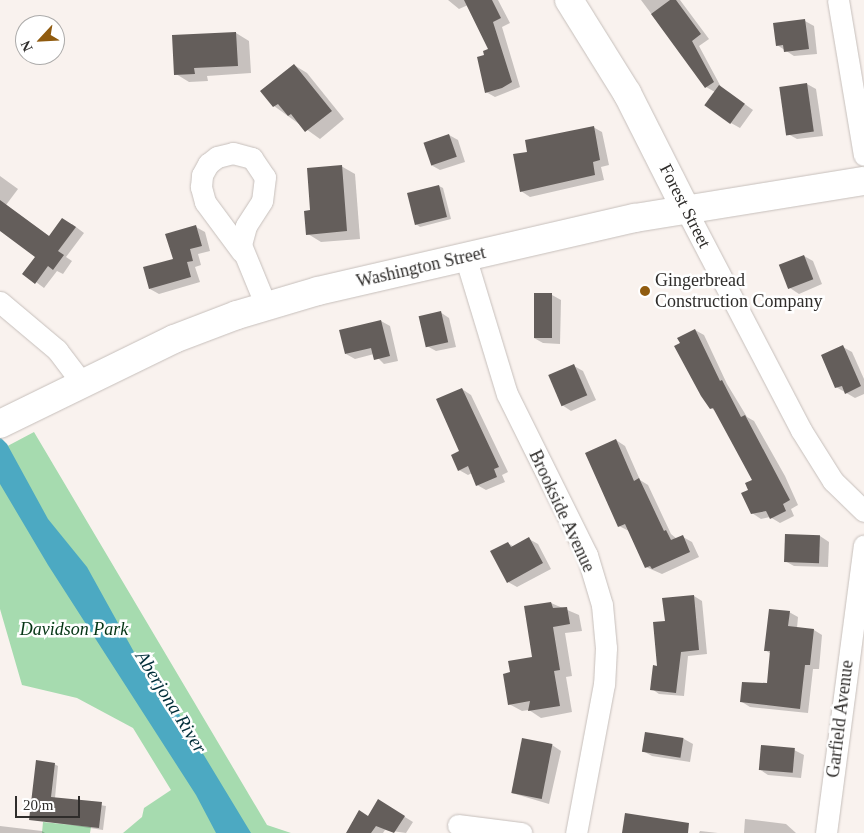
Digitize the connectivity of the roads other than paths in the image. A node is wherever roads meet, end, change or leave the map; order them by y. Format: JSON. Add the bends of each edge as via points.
{"nodes":[{"id":1,"x":569,"y":0,"type":"edge"},
{"id":2,"x":838,"y":0,"type":"edge"},
{"id":3,"x":864,"y":154,"type":"edge"},
{"id":4,"x":864,"y":181,"type":"edge"},
{"id":5,"x":685,"y":208,"type":"junction"},
{"id":6,"x":242,"y":252,"type":"dead end"},
{"id":7,"x":465,"y":256,"type":"junction"},
{"id":8,"x":0,"y":302,"type":"edge"},
{"id":9,"x":266,"y":306,"type":"junction"},
{"id":10,"x":82,"y":383,"type":"junction"},
{"id":11,"x":0,"y":424,"type":"edge"},
{"id":12,"x":864,"y":511,"type":"edge"},
{"id":13,"x":864,"y":545,"type":"edge"},
{"id":14,"x":458,"y":825,"type":"dead end"},
{"id":15,"x":521,"y":833,"type":"edge"},
{"id":16,"x":576,"y":833,"type":"edge"},
{"id":17,"x":826,"y":833,"type":"edge"}],
"edges":[{"from":1,"to":5,"type":"main road","name":"Forest Street","via":[[627,93]]},
{"from":2,"to":3,"type":"street"},
{"from":4,"to":5,"type":"main road","name":"Washington Street"},
{"from":5,"to":7,"type":"main road","name":"Washington Street"},
{"from":5,"to":12,"type":"street","name":"Forest Street","via":[[801,430],[833,481]]},
{"from":6,"to":9,"type":"street"},
{"from":7,"to":9,"type":"main road","name":"Washington Street"},
{"from":7,"to":16,"type":"street","name":"Brookside Avenue","via":[[507,394],[587,555],[602,605],[606,666]]},
{"from":8,"to":10,"type":"street","via":[[57,350]]},
{"from":9,"to":10,"type":"main road","name":"Washington Street","via":[[174,339]]},
{"from":10,"to":11,"type":"main road","name":"Washington Street"},
{"from":13,"to":17,"type":"street","name":"Garfield Avenue"},
{"from":14,"to":15,"type":"street"}]}
